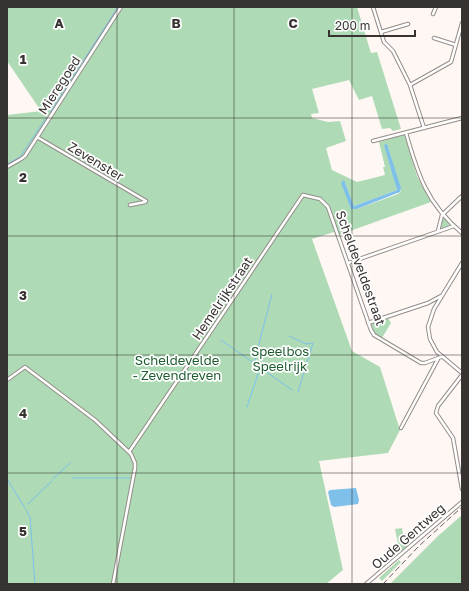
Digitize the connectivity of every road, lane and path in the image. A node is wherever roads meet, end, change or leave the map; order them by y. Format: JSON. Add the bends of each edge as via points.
{"nodes":[{"id":1,"x":121,"y":7,"type":"edge"},
{"id":2,"x":373,"y":7,"type":"edge"},
{"id":3,"x":436,"y":7,"type":"edge"},
{"id":4,"x":433,"y":14,"type":"dead end"},
{"id":5,"x":408,"y":24,"type":"dead end"},
{"id":6,"x":462,"y":24,"type":"edge"},
{"id":7,"x":381,"y":32,"type":"junction"},
{"id":8,"x":434,"y":38,"type":"dead end"},
{"id":9,"x":456,"y":45,"type":"junction"},
{"id":10,"x":410,"y":85,"type":"junction"},
{"id":11,"x":462,"y":118,"type":"edge"},
{"id":12,"x":424,"y":128,"type":"junction"},
{"id":13,"x":406,"y":133,"type":"junction"},
{"id":14,"x":37,"y":137,"type":"junction"},
{"id":15,"x":373,"y":141,"type":"dead end"},
{"id":16,"x":7,"y":167,"type":"edge"},
{"id":17,"x":303,"y":195,"type":"joint"},
{"id":18,"x":462,"y":196,"type":"edge"},
{"id":19,"x":130,"y":206,"type":"dead end"},
{"id":20,"x":442,"y":215,"type":"junction"},
{"id":21,"x":454,"y":226,"type":"junction"},
{"id":22,"x":438,"y":232,"type":"junction"},
{"id":23,"x":462,"y":233,"type":"edge"},
{"id":24,"x":348,"y":263,"type":"junction"},
{"id":25,"x":462,"y":263,"type":"edge"},
{"id":26,"x":442,"y":296,"type":"junction"},
{"id":27,"x":368,"y":323,"type":"junction"},
{"id":28,"x":440,"y":357,"type":"junction"},
{"id":29,"x":462,"y":374,"type":"edge"},
{"id":30,"x":7,"y":380,"type":"edge"},
{"id":31,"x":402,"y":428,"type":"dead end"},
{"id":32,"x":129,"y":452,"type":"junction"},
{"id":33,"x":462,"y":490,"type":"edge"},
{"id":34,"x":462,"y":502,"type":"edge"},
{"id":35,"x":113,"y":584,"type":"edge"},
{"id":36,"x":366,"y":584,"type":"edge"}],
"edges":[{"from":1,"to":14,"type":"street","name":"Mieregoed"},
{"from":2,"to":7,"type":"street"},
{"from":3,"to":4,"type":"street"},
{"from":5,"to":7,"type":"street"},
{"from":6,"to":9,"type":"street"},
{"from":7,"to":10,"type":"street","via":[[384,42],[393,51]]},
{"from":8,"to":9,"type":"street"},
{"from":9,"to":10,"type":"street","via":[[448,65]]},
{"from":10,"to":12,"type":"street"},
{"from":11,"to":12,"type":"street"},
{"from":12,"to":13,"type":"street"},
{"from":13,"to":15,"type":"street"},
{"from":13,"to":20,"type":"street","via":[[418,174]]},
{"from":14,"to":16,"type":"street","name":"Mieregoed","via":[[21,159]]},
{"from":14,"to":19,"type":"street","name":"Zevenster","via":[[146,201]]},
{"from":17,"to":24,"type":"street","name":"Scheldeveldestraat","via":[[317,198],[327,204]]},
{"from":17,"to":32,"type":"street","name":"Hemelrijkstraat"},
{"from":18,"to":20,"type":"street"},
{"from":20,"to":21,"type":"street"},
{"from":20,"to":22,"type":"street"},
{"from":21,"to":22,"type":"street"},
{"from":21,"to":23,"type":"street"},
{"from":22,"to":24,"type":"street"},
{"from":24,"to":27,"type":"street","name":"Scheldeveldestraat"},
{"from":25,"to":26,"type":"street"},
{"from":26,"to":27,"type":"street"},
{"from":26,"to":28,"type":"street","via":[[428,327],[431,344]]},
{"from":27,"to":28,"type":"street","name":"Scheldeveldestraat","via":[[379,338],[421,363]]},
{"from":28,"to":29,"type":"street"},
{"from":28,"to":31,"type":"street"},
{"from":29,"to":33,"type":"street","via":[[438,406],[436,413],[453,438]]},
{"from":30,"to":32,"type":"street","via":[[24,367],[95,420]]},
{"from":32,"to":35,"type":"street","via":[[134,458],[135,468]]},
{"from":34,"to":36,"type":"street","name":"Oude Gentweg"}]}
